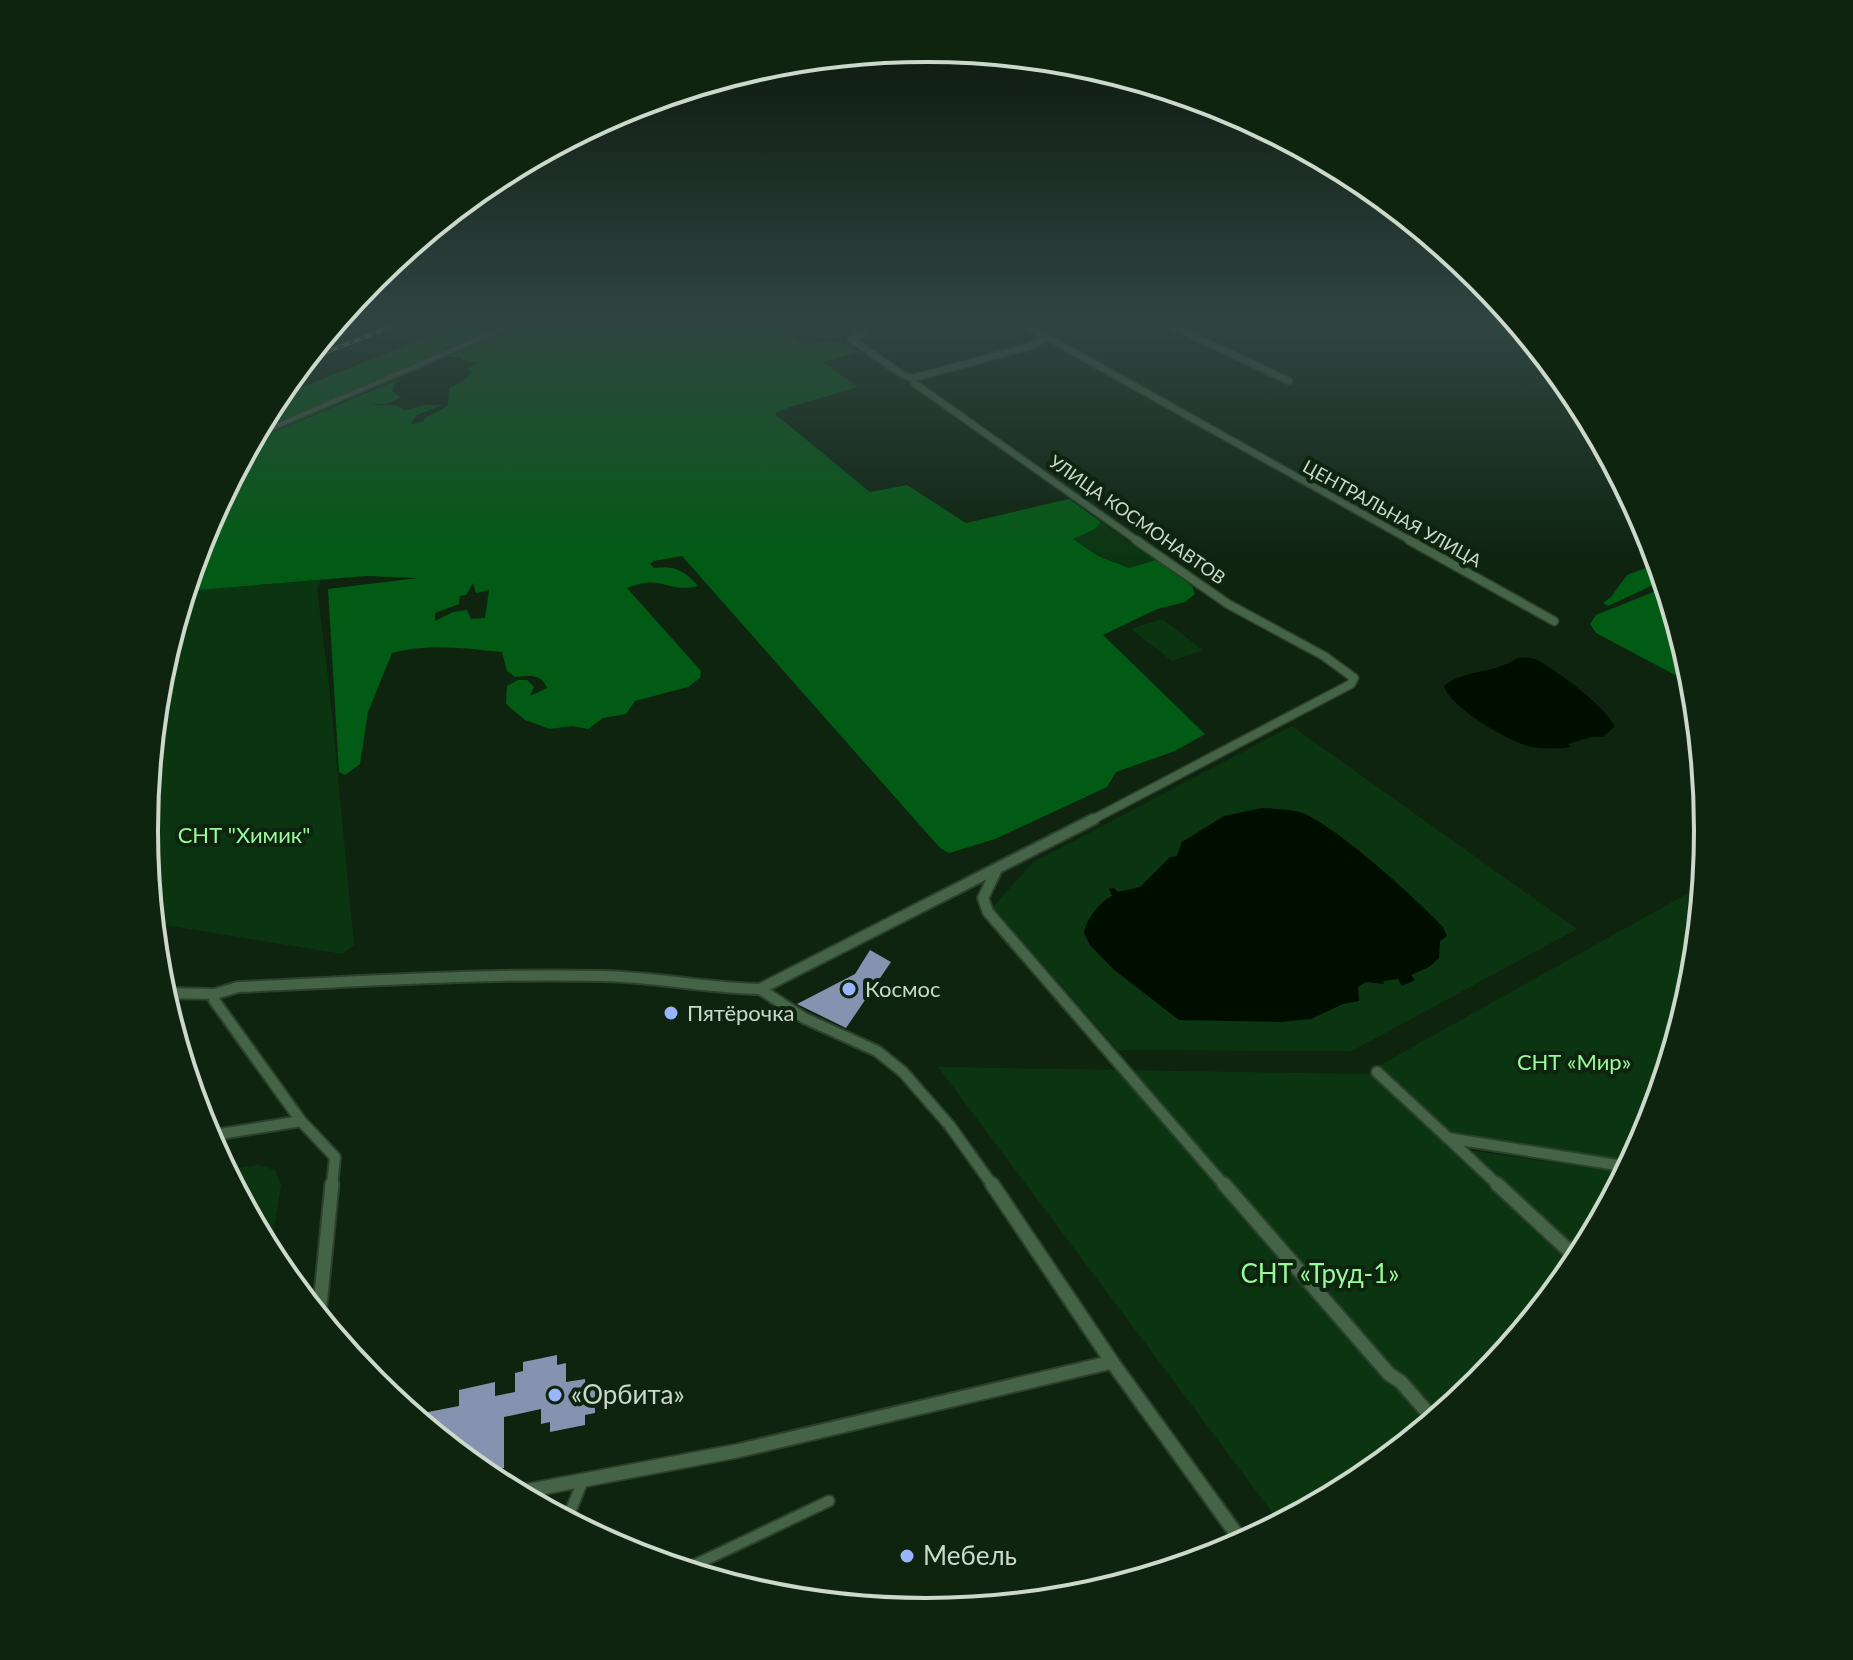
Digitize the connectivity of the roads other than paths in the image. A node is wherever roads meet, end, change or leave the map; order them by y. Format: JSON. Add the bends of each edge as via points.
{"nodes":[{"id":1,"x":328,"y":404,"type":"edge"},
{"id":2,"x":945,"y":404,"type":"edge"},
{"id":3,"x":1166,"y":404,"type":"edge"},
{"id":4,"x":272,"y":429,"type":"edge"},
{"id":5,"x":1554,"y":621,"type":"dead end"},
{"id":6,"x":996,"y":871,"type":"junction"},
{"id":7,"x":760,"y":989,"type":"junction"},
{"id":8,"x":176,"y":993,"type":"edge"},
{"id":9,"x":215,"y":994,"type":"junction"},
{"id":10,"x":1377,"y":1072,"type":"dead end"},
{"id":11,"x":301,"y":1121,"type":"junction"},
{"id":12,"x":221,"y":1134,"type":"edge"},
{"id":13,"x":1448,"y":1138,"type":"junction"},
{"id":14,"x":1617,"y":1165,"type":"edge"},
{"id":15,"x":1569,"y":1251,"type":"edge"},
{"id":16,"x":320,"y":1302,"type":"edge"},
{"id":17,"x":1112,"y":1362,"type":"junction"},
{"id":18,"x":1427,"y":1412,"type":"edge"},
{"id":19,"x":583,"y":1480,"type":"junction"},
{"id":20,"x":533,"y":1490,"type":"edge"},
{"id":21,"x":829,"y":1501,"type":"dead end"},
{"id":22,"x":571,"y":1510,"type":"edge"},
{"id":23,"x":1236,"y":1533,"type":"edge"},
{"id":24,"x":699,"y":1563,"type":"edge"}],
"edges":[{"from":1,"to":4,"type":"street"},
{"from":2,"to":6,"type":"street","name":"УЛИЦА КОСМОНАВТОВ","via":[[1202,585],[1312,647],[1354,678]]},
{"from":3,"to":5,"type":"street","name":"ЦЕНТРАЛЬНАЯ УЛИЦА"},
{"from":6,"to":7,"type":"street"},
{"from":6,"to":18,"type":"street","via":[[983,898],[988,912]]},
{"from":7,"to":9,"type":"street","via":[[605,976],[298,984],[238,987]]},
{"from":7,"to":17,"type":"street","via":[[804,1018],[877,1051],[903,1072],[1000,1195]]},
{"from":8,"to":9,"type":"street"},
{"from":9,"to":11,"type":"street","via":[[214,1000]]},
{"from":10,"to":13,"type":"street"},
{"from":11,"to":12,"type":"street"},
{"from":11,"to":16,"type":"street","via":[[335,1157]]},
{"from":13,"to":14,"type":"street"},
{"from":13,"to":15,"type":"street"},
{"from":17,"to":19,"type":"street","via":[[737,1451]]},
{"from":17,"to":23,"type":"street"},
{"from":19,"to":20,"type":"street"},
{"from":19,"to":22,"type":"street"},
{"from":21,"to":24,"type":"street"}]}
